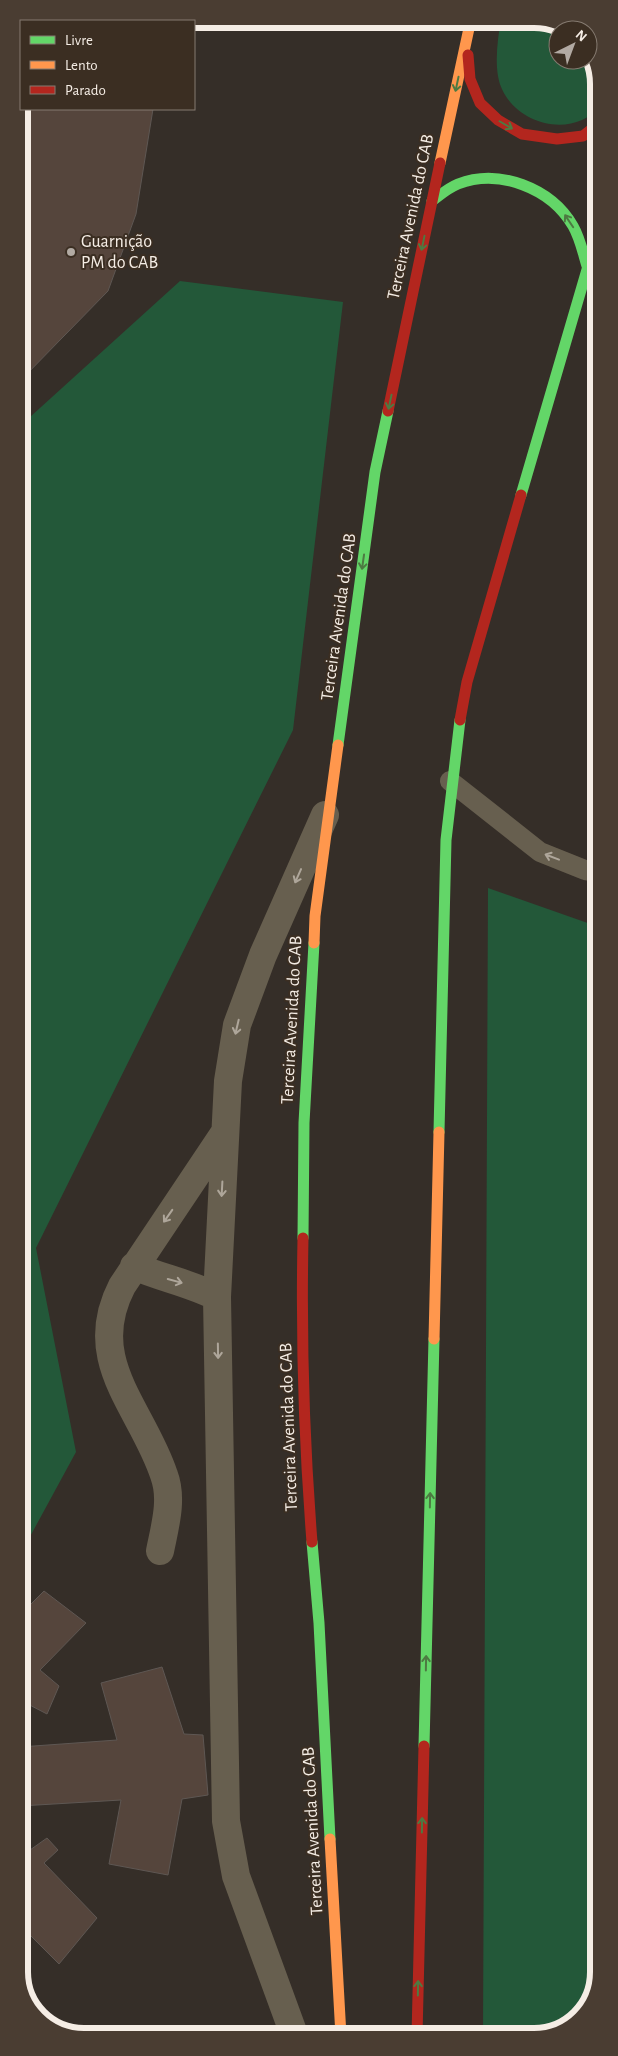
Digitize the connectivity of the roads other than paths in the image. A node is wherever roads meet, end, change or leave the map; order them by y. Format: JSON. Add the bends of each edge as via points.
{"nodes":[{"id":1,"x":469,"y":28,"type":"edge"},
{"id":2,"x":467,"y":38,"type":"junction"},
{"id":3,"x":590,"y":130,"type":"edge"},
{"id":4,"x":432,"y":201,"type":"junction"},
{"id":5,"x":590,"y":259,"type":"edge"},
{"id":6,"x":588,"y":266,"type":"junction"},
{"id":7,"x":450,"y":781,"type":"junction"},
{"id":8,"x":332,"y":800,"type":"junction"},
{"id":9,"x":590,"y":871,"type":"edge"},
{"id":10,"x":225,"y":1132,"type":"junction"},
{"id":11,"x":134,"y":1266,"type":"junction"},
{"id":12,"x":217,"y":1297,"type":"junction"},
{"id":13,"x":160,"y":1551,"type":"dead end"},
{"id":14,"x":292,"y":2028,"type":"edge"},
{"id":15,"x":341,"y":2028,"type":"edge"},
{"id":16,"x":416,"y":2028,"type":"edge"}],
"edges":[{"from":1,"to":2,"type":"main road","name":"Terceira Avenida do CAB"},
{"from":2,"to":3,"type":"main road","one_way":true,"via":[[470,79],[480,104],[498,120],[522,134],[557,139],[583,136]]},
{"from":2,"to":4,"type":"main road","name":"Terceira Avenida do CAB","one_way":true},
{"from":6,"to":4,"type":"main road","one_way":true,"via":[[570,220],[532,188],[499,178],[478,179],[460,183]]},
{"from":4,"to":8,"type":"main road","name":"Terceira Avenida do CAB","one_way":true,"via":[[376,472]]},
{"from":5,"to":6,"type":"main road"},
{"from":6,"to":7,"type":"main road","via":[[467,682]]},
{"from":9,"to":7,"type":"lane","one_way":true,"via":[[540,852]]},
{"from":16,"to":7,"type":"main road","one_way":true},
{"from":8,"to":10,"type":"street","one_way":true,"via":[[263,956],[237,1025],[228,1081]]},
{"from":8,"to":15,"type":"main road","name":"Terceira Avenida do CAB","via":[[315,916],[304,1123],[302,1296],[308,1486],[319,1623]]},
{"from":10,"to":11,"type":"street","one_way":true},
{"from":10,"to":12,"type":"street","one_way":true},
{"from":11,"to":12,"type":"street","one_way":true,"via":[[196,1286]]},
{"from":11,"to":13,"type":"street","via":[[112,1304],[107,1336],[117,1381],[165,1476],[169,1501]]},
{"from":12,"to":14,"type":"street","one_way":true,"via":[[226,1821],[236,1876]]}]}
